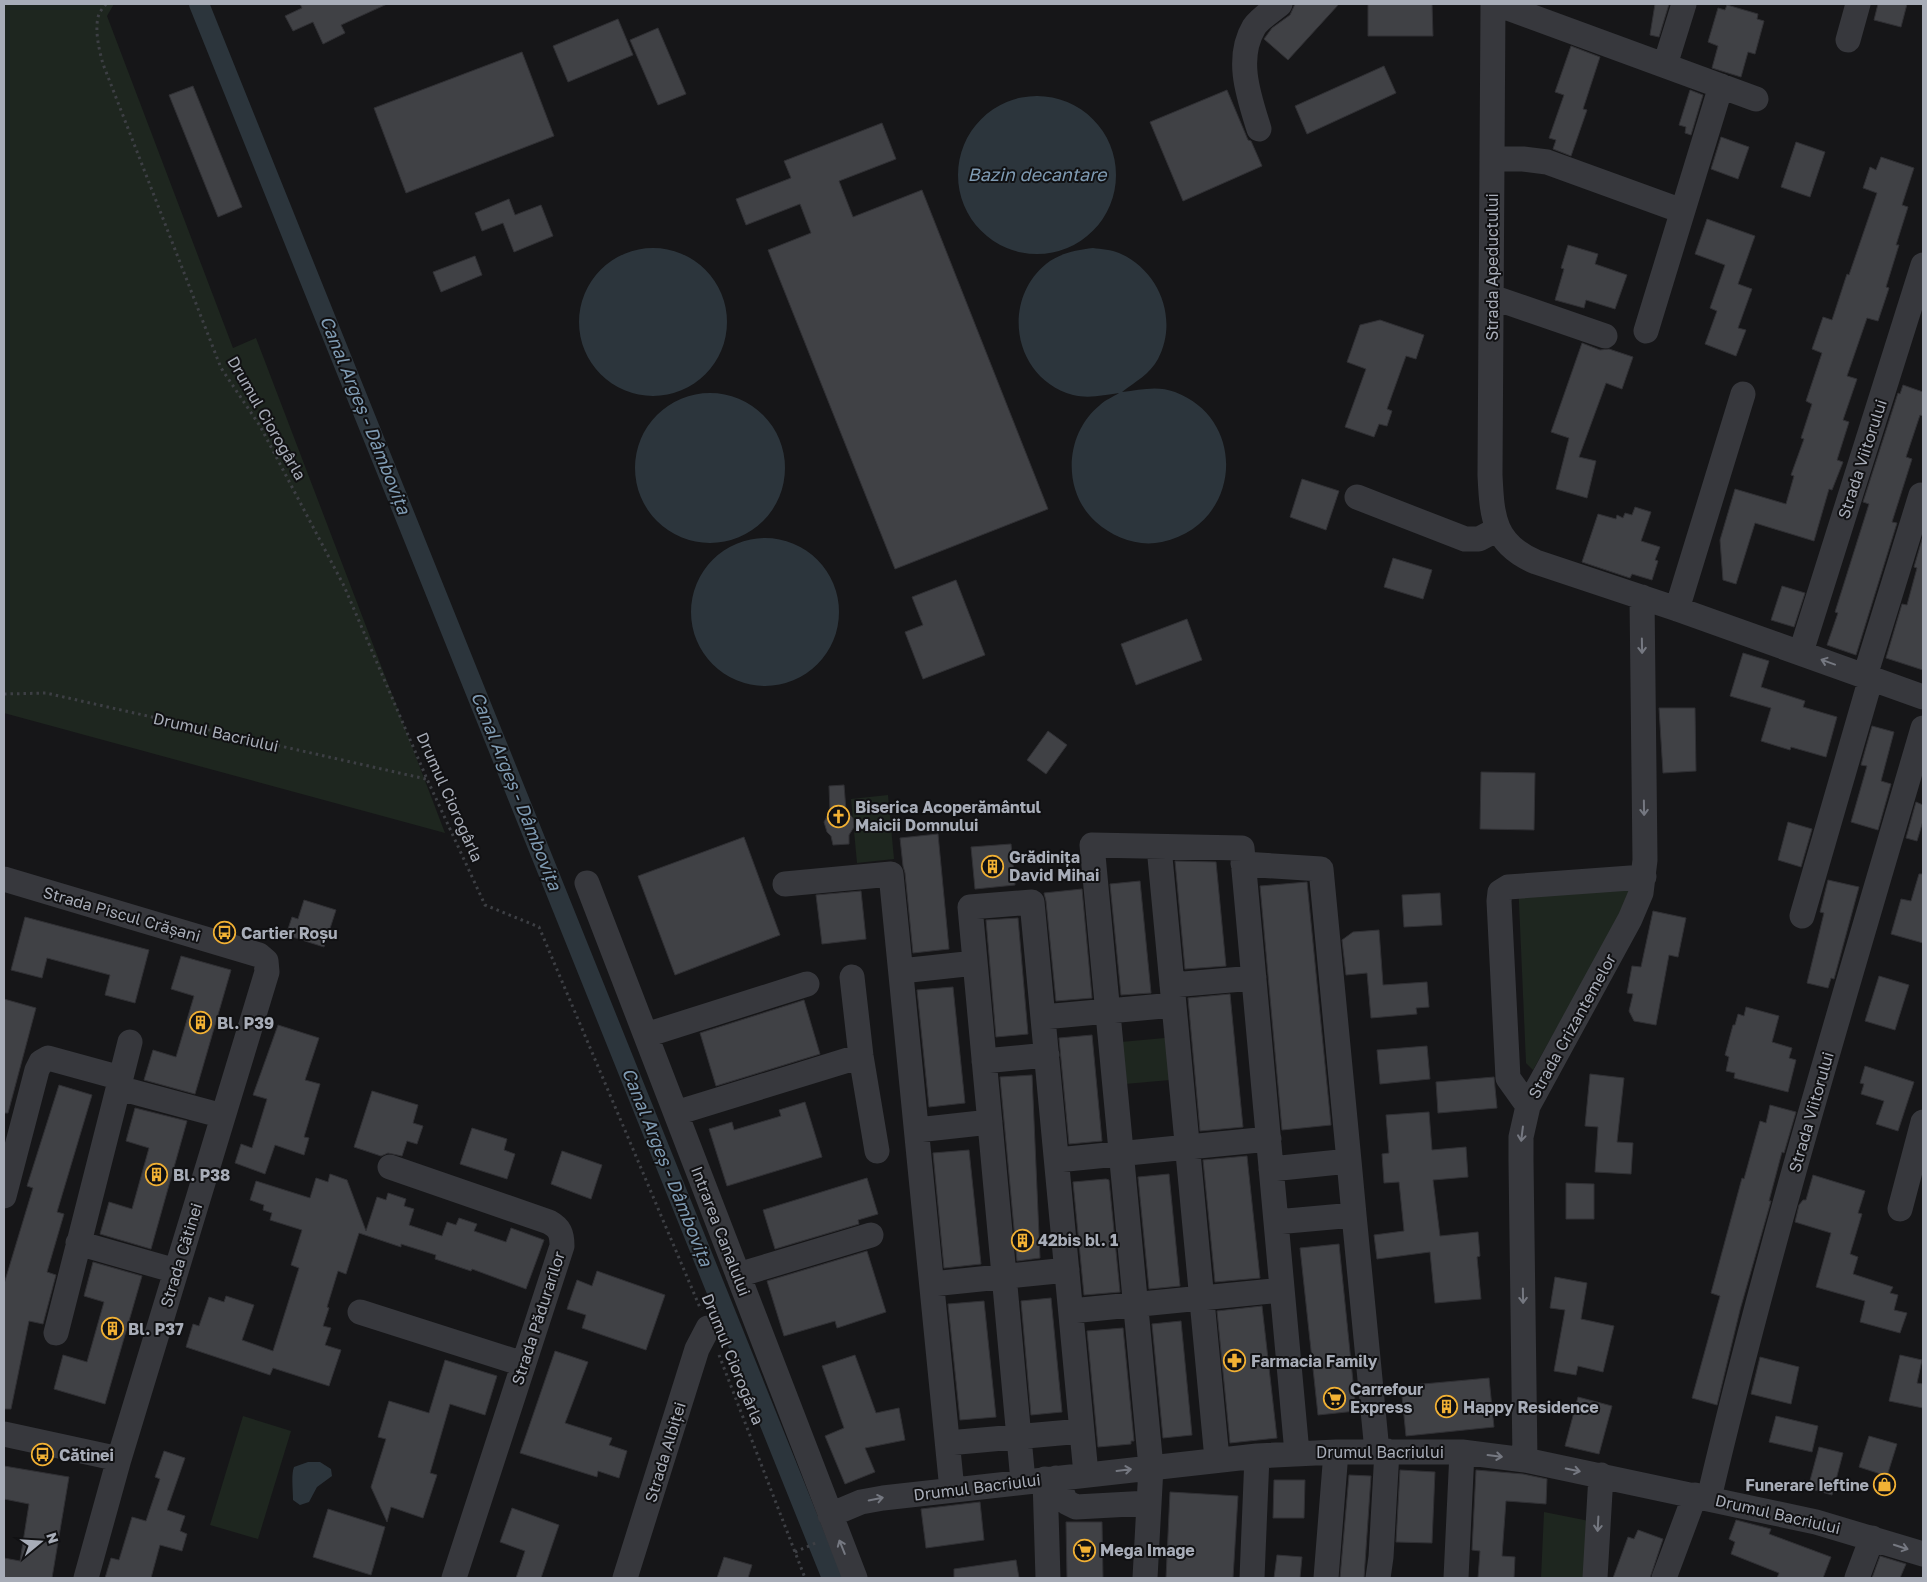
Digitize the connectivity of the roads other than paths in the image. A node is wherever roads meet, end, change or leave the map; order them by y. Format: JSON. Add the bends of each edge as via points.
{"nodes":[{"id":1,"x":1280,"y":4,"type":"edge"},
{"id":2,"x":1493,"y":4,"type":"edge"},
{"id":3,"x":1497,"y":4,"type":"edge"},
{"id":4,"x":1684,"y":4,"type":"edge"},
{"id":5,"x":1858,"y":4,"type":"edge"},
{"id":6,"x":1848,"y":40,"type":"dead end"},
{"id":7,"x":1665,"y":65,"type":"junction"},
{"id":8,"x":1722,"y":86,"type":"junction"},
{"id":9,"x":1756,"y":99,"type":"dead end"},
{"id":10,"x":1259,"y":129,"type":"dead end"},
{"id":11,"x":1492,"y":159,"type":"junction"},
{"id":12,"x":1682,"y":212,"type":"junction"},
{"id":13,"x":1923,"y":265,"type":"edge"},
{"id":14,"x":1492,"y":297,"type":"junction"},
{"id":15,"x":1646,"y":331,"type":"dead end"},
{"id":16,"x":1605,"y":336,"type":"dead end"},
{"id":17,"x":1743,"y":394,"type":"dead end"},
{"id":18,"x":1921,"y":496,"type":"dead end"},
{"id":19,"x":1357,"y":497,"type":"dead end"},
{"id":20,"x":1498,"y":529,"type":"junction"},
{"id":21,"x":1642,"y":597,"type":"junction"},
{"id":22,"x":1677,"y":608,"type":"junction"},
{"id":23,"x":1801,"y":652,"type":"junction"},
{"id":24,"x":1868,"y":677,"type":"junction"},
{"id":25,"x":1923,"y":696,"type":"edge"},
{"id":26,"x":1923,"y":728,"type":"edge"},
{"id":27,"x":1159,"y":847,"type":"junction"},
{"id":28,"x":1244,"y":864,"type":"junction"},
{"id":29,"x":1644,"y":877,"type":"junction"},
{"id":30,"x":4,"y":879,"type":"edge"},
{"id":31,"x":587,"y":883,"type":"dead end"},
{"id":32,"x":785,"y":884,"type":"dead end"},
{"id":33,"x":1802,"y":916,"type":"dead end"},
{"id":34,"x":266,"y":961,"type":"joint"},
{"id":35,"x":975,"y":963,"type":"junction"},
{"id":36,"x":901,"y":971,"type":"junction"},
{"id":37,"x":852,"y":977,"type":"dead end"},
{"id":38,"x":1254,"y":978,"type":"junction"},
{"id":39,"x":807,"y":984,"type":"dead end"},
{"id":40,"x":1173,"y":995,"type":"junction"},
{"id":41,"x":1108,"y":1011,"type":"junction"},
{"id":42,"x":1043,"y":1017,"type":"junction"},
{"id":43,"x":646,"y":1035,"type":"junction"},
{"id":44,"x":130,"y":1042,"type":"dead end"},
{"id":45,"x":1047,"y":1055,"type":"junction"},
{"id":46,"x":861,"y":1056,"type":"junction"},
{"id":47,"x":984,"y":1061,"type":"junction"},
{"id":48,"x":120,"y":1083,"type":"junction"},
{"id":49,"x":1528,"y":1106,"type":"junction"},
{"id":50,"x":676,"y":1114,"type":"junction"},
{"id":51,"x":223,"y":1116,"type":"junction"},
{"id":52,"x":990,"y":1122,"type":"junction"},
{"id":53,"x":1923,"y":1122,"type":"edge"},
{"id":54,"x":917,"y":1130,"type":"junction"},
{"id":55,"x":1268,"y":1139,"type":"junction"},
{"id":56,"x":1187,"y":1147,"type":"junction"},
{"id":57,"x":877,"y":1152,"type":"dead end"},
{"id":58,"x":1121,"y":1154,"type":"junction"},
{"id":59,"x":1057,"y":1160,"type":"junction"},
{"id":60,"x":1349,"y":1161,"type":"junction"},
{"id":61,"x":390,"y":1167,"type":"dead end"},
{"id":62,"x":1271,"y":1169,"type":"junction"},
{"id":63,"x":4,"y":1196,"type":"edge"},
{"id":64,"x":1900,"y":1209,"type":"dead end"},
{"id":65,"x":1354,"y":1215,"type":"junction"},
{"id":66,"x":1276,"y":1222,"type":"junction"},
{"id":67,"x":871,"y":1235,"type":"dead end"},
{"id":68,"x":78,"y":1243,"type":"junction"},
{"id":69,"x":1067,"y":1270,"type":"junction"},
{"id":70,"x":176,"y":1271,"type":"junction"},
{"id":71,"x":738,"y":1275,"type":"junction"},
{"id":72,"x":1004,"y":1276,"type":"junction"},
{"id":73,"x":932,"y":1284,"type":"junction"},
{"id":74,"x":1282,"y":1290,"type":"junction"},
{"id":75,"x":1202,"y":1298,"type":"junction"},
{"id":76,"x":1136,"y":1305,"type":"junction"},
{"id":77,"x":1071,"y":1311,"type":"junction"},
{"id":78,"x":360,"y":1312,"type":"dead end"},
{"id":79,"x":708,"y":1328,"type":"road end"},
{"id":80,"x":56,"y":1333,"type":"dead end"},
{"id":81,"x":523,"y":1364,"type":"junction"},
{"id":82,"x":1082,"y":1431,"type":"junction"},
{"id":83,"x":4,"y":1434,"type":"edge"},
{"id":84,"x":1019,"y":1437,"type":"junction"},
{"id":85,"x":948,"y":1443,"type":"junction"},
{"id":86,"x":1382,"y":1451,"type":"junction"},
{"id":87,"x":1336,"y":1452,"type":"junction"},
{"id":88,"x":1462,"y":1452,"type":"junction"},
{"id":89,"x":1297,"y":1453,"type":"junction"},
{"id":90,"x":1257,"y":1456,"type":"junction"},
{"id":91,"x":119,"y":1459,"type":"junction"},
{"id":92,"x":1217,"y":1459,"type":"junction"},
{"id":93,"x":1526,"y":1460,"type":"junction"},
{"id":94,"x":1151,"y":1467,"type":"junction"},
{"id":95,"x":1086,"y":1474,"type":"junction"},
{"id":96,"x":1601,"y":1475,"type":"junction"},
{"id":97,"x":1041,"y":1479,"type":"junction"},
{"id":98,"x":952,"y":1490,"type":"junction"},
{"id":99,"x":1702,"y":1497,"type":"junction"},
{"id":100,"x":1149,"y":1504,"type":"junction"},
{"id":101,"x":830,"y":1515,"type":"junction"},
{"id":102,"x":1872,"y":1538,"type":"junction"},
{"id":103,"x":1923,"y":1554,"type":"edge"},
{"id":104,"x":86,"y":1578,"type":"edge"},
{"id":105,"x":454,"y":1578,"type":"edge"},
{"id":106,"x":625,"y":1578,"type":"edge"},
{"id":107,"x":855,"y":1578,"type":"edge"},
{"id":108,"x":1048,"y":1578,"type":"edge"},
{"id":109,"x":1145,"y":1578,"type":"edge"},
{"id":110,"x":1252,"y":1578,"type":"edge"},
{"id":111,"x":1326,"y":1578,"type":"edge"},
{"id":112,"x":1378,"y":1578,"type":"edge"},
{"id":113,"x":1456,"y":1578,"type":"edge"},
{"id":114,"x":1595,"y":1578,"type":"edge"},
{"id":115,"x":1664,"y":1578,"type":"edge"},
{"id":116,"x":1857,"y":1578,"type":"edge"}],
"edges":[{"from":1,"to":10,"type":"street","via":[[1255,26],[1246,44],[1248,96]]},
{"from":2,"to":11,"type":"street","name":"Strada Apeductului"},
{"from":3,"to":7,"type":"street"},
{"from":4,"to":7,"type":"street"},
{"from":5,"to":6,"type":"street"},
{"from":7,"to":8,"type":"street"},
{"from":8,"to":9,"type":"street"},
{"from":8,"to":12,"type":"street"},
{"from":11,"to":12,"type":"street","via":[[1547,162]]},
{"from":11,"to":14,"type":"street","name":"Strada Apeductului"},
{"from":12,"to":15,"type":"street"},
{"from":13,"to":23,"type":"street","name":"Strada Viitorului"},
{"from":14,"to":16,"type":"street"},
{"from":14,"to":20,"type":"street","name":"Strada Apeductului","via":[[1490,475]]},
{"from":17,"to":22,"type":"street"},
{"from":18,"to":24,"type":"street"},
{"from":19,"to":20,"type":"street","via":[[1466,539],[1480,539]]},
{"from":20,"to":21,"type":"street","via":[[1520,555]]},
{"from":21,"to":22,"type":"street"},
{"from":21,"to":29,"type":"street","name":"Strada Crizantemelor","one_way":true},
{"from":22,"to":23,"type":"street"},
{"from":24,"to":23,"type":"street","one_way":true},
{"from":24,"to":25,"type":"street"},
{"from":24,"to":33,"type":"street"},
{"from":26,"to":99,"type":"street","name":"Strada Viitorului"},
{"from":27,"to":28,"type":"street","via":[[1242,848]]},
{"from":27,"to":40,"type":"street"},
{"from":27,"to":41,"type":"street","via":[[1092,846]]},
{"from":28,"to":38,"type":"street"},
{"from":28,"to":60,"type":"street","via":[[1321,869]]},
{"from":29,"to":49,"type":"street","name":"Strada Crizantemelor","via":[[1634,912]]},
{"from":29,"to":49,"type":"street","via":[[1508,887],[1500,892],[1508,1078]]},
{"from":30,"to":34,"type":"street","name":"Strada Piscul Crășani","via":[[260,955]]},
{"from":31,"to":43,"type":"street","name":"Intrarea Canalului"},
{"from":32,"to":36,"type":"street","via":[[891,874]]},
{"from":34,"to":51,"type":"street","name":"Strada Cătinei","via":[[267,972]]},
{"from":35,"to":36,"type":"street"},
{"from":35,"to":42,"type":"street","via":[[970,907],[1032,902]]},
{"from":35,"to":47,"type":"street"},
{"from":36,"to":54,"type":"street"},
{"from":37,"to":46,"type":"street"},
{"from":38,"to":40,"type":"street"},
{"from":38,"to":55,"type":"street"},
{"from":39,"to":43,"type":"street"},
{"from":40,"to":41,"type":"street"},
{"from":40,"to":56,"type":"street"},
{"from":41,"to":42,"type":"street"},
{"from":41,"to":58,"type":"street"},
{"from":42,"to":45,"type":"street"},
{"from":43,"to":50,"type":"street","name":"Intrarea Canalului"},
{"from":44,"to":48,"type":"street"},
{"from":45,"to":47,"type":"street"},
{"from":45,"to":59,"type":"street"},
{"from":46,"to":50,"type":"street"},
{"from":46,"to":57,"type":"street"},
{"from":47,"to":52,"type":"street"},
{"from":48,"to":51,"type":"street"},
{"from":48,"to":63,"type":"street","via":[[48,1058],[41,1062]]},
{"from":48,"to":68,"type":"street"},
{"from":49,"to":93,"type":"street","name":"Strada Crizantemelor","one_way":true,"via":[[1520,1161]]},
{"from":50,"to":71,"type":"street","name":"Intrarea Canalului"},
{"from":51,"to":70,"type":"street","name":"Strada Cătinei"},
{"from":52,"to":54,"type":"street"},
{"from":52,"to":72,"type":"street"},
{"from":53,"to":64,"type":"street"},
{"from":54,"to":73,"type":"street"},
{"from":55,"to":56,"type":"street"},
{"from":55,"to":62,"type":"street"},
{"from":56,"to":58,"type":"street"},
{"from":56,"to":75,"type":"street"},
{"from":58,"to":59,"type":"street"},
{"from":58,"to":76,"type":"street"},
{"from":59,"to":69,"type":"street"},
{"from":60,"to":62,"type":"street"},
{"from":60,"to":65,"type":"street"},
{"from":61,"to":81,"type":"street","name":"Strada Pădurarilor","via":[[558,1227],[562,1246]]},
{"from":62,"to":66,"type":"street"},
{"from":65,"to":66,"type":"street"},
{"from":65,"to":86,"type":"street"},
{"from":66,"to":74,"type":"street"},
{"from":67,"to":71,"type":"street"},
{"from":68,"to":70,"type":"street"},
{"from":68,"to":80,"type":"street"},
{"from":69,"to":72,"type":"street"},
{"from":69,"to":77,"type":"street"},
{"from":70,"to":91,"type":"street","name":"Strada Cătinei"},
{"from":71,"to":101,"type":"street","name":"Intrarea Canalului"},
{"from":72,"to":73,"type":"street"},
{"from":72,"to":84,"type":"street"},
{"from":73,"to":85,"type":"street"},
{"from":74,"to":75,"type":"street"},
{"from":74,"to":89,"type":"street"},
{"from":75,"to":76,"type":"street"},
{"from":75,"to":92,"type":"street"},
{"from":76,"to":77,"type":"street"},
{"from":76,"to":94,"type":"street"},
{"from":77,"to":82,"type":"street"},
{"from":78,"to":81,"type":"street"},
{"from":79,"to":106,"type":"street","name":"Strada Albiței","via":[[697,1349]]},
{"from":81,"to":105,"type":"street","name":"Strada Pădurarilor"},
{"from":82,"to":84,"type":"street"},
{"from":82,"to":95,"type":"street"},
{"from":83,"to":91,"type":"street"},
{"from":84,"to":85,"type":"street"},
{"from":84,"to":97,"type":"street"},
{"from":85,"to":98,"type":"street"},
{"from":86,"to":87,"type":"street","name":"Drumul Bacriului"},
{"from":86,"to":88,"type":"street","name":"Drumul Bacriului"},
{"from":86,"to":112,"type":"street"},
{"from":87,"to":89,"type":"street","name":"Drumul Bacriului"},
{"from":87,"to":111,"type":"street"},
{"from":88,"to":93,"type":"street","name":"Drumul Bacriului","one_way":true},
{"from":88,"to":113,"type":"street"},
{"from":89,"to":90,"type":"street","name":"Drumul Bacriului"},
{"from":90,"to":92,"type":"street","name":"Drumul Bacriului"},
{"from":90,"to":110,"type":"street"},
{"from":91,"to":104,"type":"street","name":"Strada Cătinei"},
{"from":92,"to":94,"type":"street","name":"Drumul Bacriului"},
{"from":93,"to":96,"type":"street","name":"Drumul Bacriului","one_way":true},
{"from":95,"to":94,"type":"street","name":"Drumul Bacriului","one_way":true},
{"from":94,"to":100,"type":"street"},
{"from":95,"to":97,"type":"street","name":"Drumul Bacriului"},
{"from":96,"to":99,"type":"street","name":"Drumul Bacriului"},
{"from":96,"to":114,"type":"street","one_way":true},
{"from":97,"to":98,"type":"street","name":"Drumul Bacriului"},
{"from":97,"to":100,"type":"street","via":[[1076,1507]]},
{"from":97,"to":108,"type":"street"},
{"from":101,"to":98,"type":"street","name":"Drumul Bacriului","one_way":true,"via":[[872,1499]]},
{"from":99,"to":102,"type":"street","name":"Drumul Bacriului"},
{"from":99,"to":115,"type":"street","name":"Strada Viitorului"},
{"from":100,"to":109,"type":"street"},
{"from":107,"to":101,"type":"street","name":"Intrarea Canalului","one_way":true},
{"from":102,"to":103,"type":"street","name":"Drumul Bacriului","one_way":true},
{"from":102,"to":116,"type":"street"}]}
